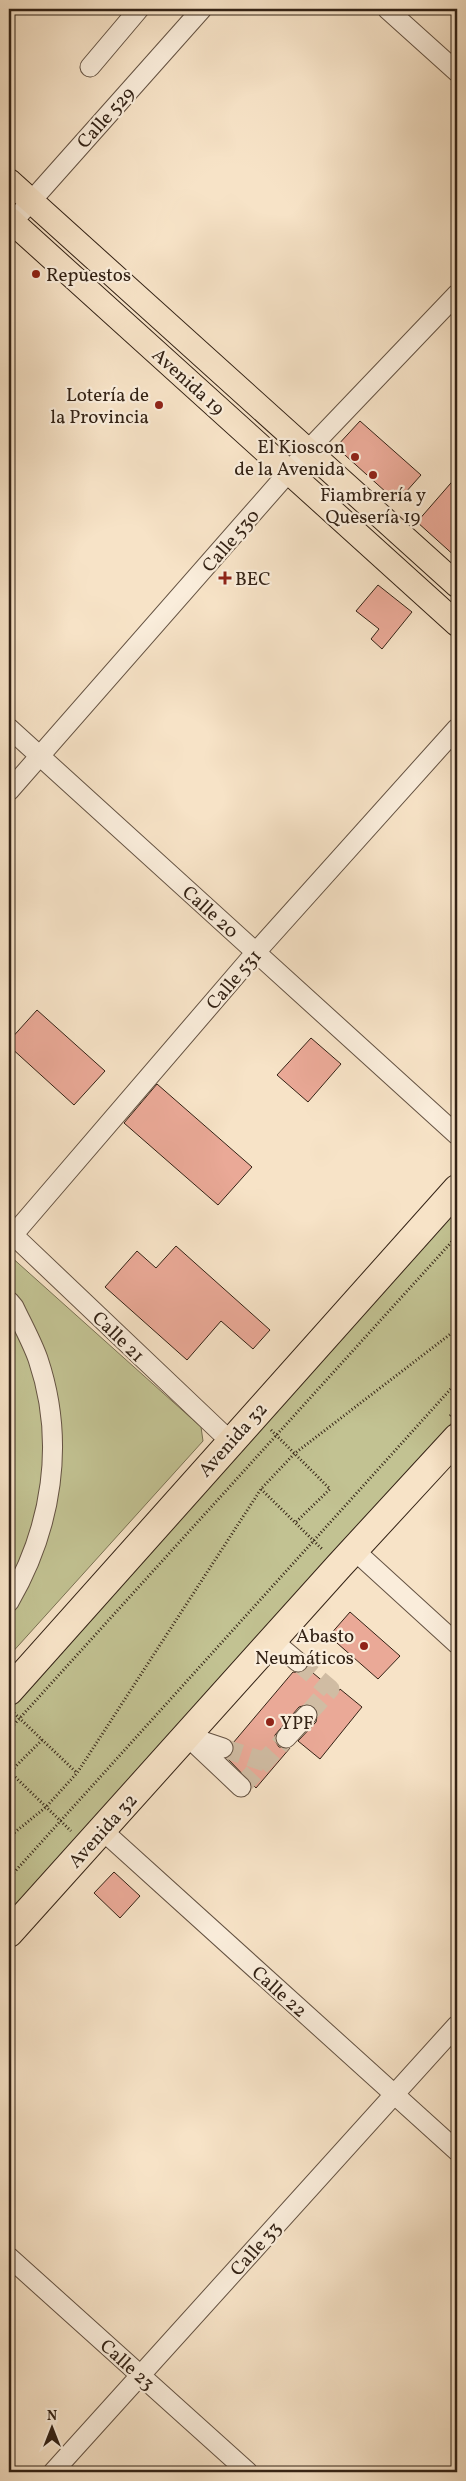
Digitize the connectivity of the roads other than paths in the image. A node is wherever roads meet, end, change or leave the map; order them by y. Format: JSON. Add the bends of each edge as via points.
{"nodes":[{"id":1,"x":139,"y":9,"type":"edge"},
{"id":2,"x":387,"y":9,"type":"edge"},
{"id":3,"x":193,"y":11,"type":"edge"},
{"id":4,"x":90,"y":67,"type":"dead end"},
{"id":5,"x":457,"y":72,"type":"edge"},
{"id":6,"x":9,"y":182,"type":"edge"},
{"id":7,"x":31,"y":201,"type":"junction"},
{"id":8,"x":10,"y":222,"type":"edge"},
{"id":9,"x":457,"y":294,"type":"edge"},
{"id":10,"x":308,"y":450,"type":"junction"},
{"id":11,"x":289,"y":472,"type":"junction"},
{"id":12,"x":457,"y":585,"type":"edge"},
{"id":13,"x":457,"y":624,"type":"edge"},
{"id":14,"x":9,"y":728,"type":"edge"},
{"id":15,"x":457,"y":728,"type":"edge"},
{"id":16,"x":40,"y":757,"type":"junction"},
{"id":17,"x":9,"y":791,"type":"edge"},
{"id":18,"x":256,"y":952,"type":"junction"},
{"id":19,"x":457,"y":1135,"type":"edge"},
{"id":20,"x":457,"y":1190,"type":"edge"},
{"id":21,"x":11,"y":1233,"type":"edge"},
{"id":22,"x":9,"y":1301,"type":"edge"},
{"id":23,"x":457,"y":1438,"type":"edge"},
{"id":24,"x":230,"y":1441,"type":"junction"},
{"id":25,"x":346,"y":1558,"type":"junction"},
{"id":26,"x":9,"y":1602,"type":"edge"},
{"id":27,"x":272,"y":1640,"type":"junction"},
{"id":28,"x":457,"y":1644,"type":"edge"},
{"id":29,"x":298,"y":1662,"type":"tunnel mouth"},
{"id":30,"x":9,"y":1691,"type":"edge"},
{"id":31,"x":307,"y":1715,"type":"tunnel mouth"},
{"id":32,"x":187,"y":1736,"type":"junction"},
{"id":33,"x":286,"y":1738,"type":"tunnel mouth"},
{"id":34,"x":224,"y":1748,"type":"tunnel mouth"},
{"id":35,"x":241,"y":1787,"type":"dead end"},
{"id":36,"x":94,"y":1838,"type":"junction"},
{"id":37,"x":9,"y":1934,"type":"edge"},
{"id":38,"x":457,"y":2025,"type":"edge"},
{"id":39,"x":394,"y":2094,"type":"junction"},
{"id":40,"x":457,"y":2151,"type":"edge"},
{"id":41,"x":9,"y":2257,"type":"edge"},
{"id":42,"x":140,"y":2375,"type":"junction"},
{"id":43,"x":53,"y":2472,"type":"edge"},
{"id":44,"x":248,"y":2472,"type":"edge"}],
"edges":[{"from":1,"to":4,"type":"street"},
{"from":2,"to":5,"type":"street"},
{"from":3,"to":7,"type":"street","name":"Calle 529"},
{"from":6,"to":7,"type":"main road","name":"Avenida 19"},
{"from":7,"to":8,"type":"street","name":"Calle 529"},
{"from":7,"to":10,"type":"main road","name":"Avenida 19"},
{"from":8,"to":11,"type":"main road","name":"Avenida 19"},
{"from":9,"to":10,"type":"street","name":"Calle 530"},
{"from":10,"to":11,"type":"street","name":"Calle 530"},
{"from":10,"to":12,"type":"main road","name":"Avenida 19"},
{"from":11,"to":13,"type":"main road","name":"Avenida 19"},
{"from":11,"to":16,"type":"street","name":"Calle 530"},
{"from":14,"to":16,"type":"street","name":"Calle 20"},
{"from":15,"to":18,"type":"street","name":"Calle 531"},
{"from":16,"to":17,"type":"street","name":"Calle 530"},
{"from":16,"to":18,"type":"street","name":"Calle 20"},
{"from":18,"to":19,"type":"street","name":"Calle 20"},
{"from":18,"to":21,"type":"street","name":"Calle 531"},
{"from":20,"to":24,"type":"highway","name":"Avenida 32"},
{"from":21,"to":24,"type":"street","name":"Calle 21"},
{"from":22,"to":26,"type":"street","via":[[38,1359],[50,1413],[52,1470],[43,1525],[23,1577]]},
{"from":23,"to":25,"type":"highway","name":"Avenida 32"},
{"from":24,"to":30,"type":"highway","name":"Avenida 32"},
{"from":25,"to":27,"type":"highway","name":"Avenida 32"},
{"from":25,"to":28,"type":"street"},
{"from":27,"to":29,"type":"street"},
{"from":27,"to":32,"type":"highway","name":"Avenida 32"},
{"from":31,"to":33,"type":"street"},
{"from":32,"to":34,"type":"street"},
{"from":32,"to":35,"type":"street"},
{"from":32,"to":36,"type":"highway","name":"Avenida 32"},
{"from":36,"to":37,"type":"highway","name":"Avenida 32"},
{"from":36,"to":39,"type":"street","name":"Calle 22"},
{"from":38,"to":39,"type":"street","name":"Calle 33"},
{"from":39,"to":40,"type":"street","name":"Calle 22"},
{"from":39,"to":42,"type":"street","name":"Calle 33"},
{"from":41,"to":42,"type":"street","name":"Calle 23"},
{"from":42,"to":43,"type":"street","name":"Calle 33"},
{"from":42,"to":44,"type":"street","name":"Calle 23"}]}
